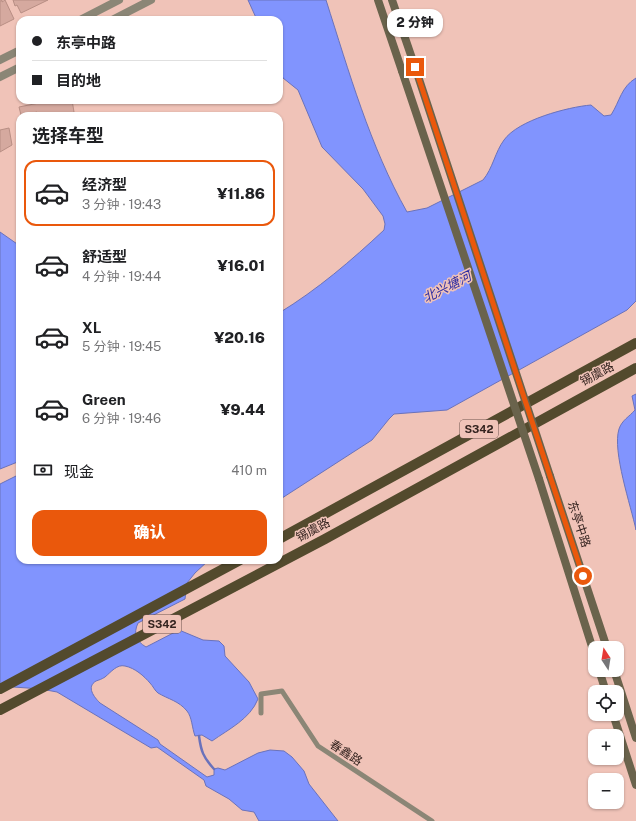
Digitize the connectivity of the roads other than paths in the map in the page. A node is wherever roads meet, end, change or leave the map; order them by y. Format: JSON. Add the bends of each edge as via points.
{"nodes":[{"id":1,"x":119,"y":0,"type":"edge"},
{"id":2,"x":151,"y":0,"type":"edge"},
{"id":3,"x":378,"y":0,"type":"edge"},
{"id":4,"x":392,"y":0,"type":"edge"},
{"id":5,"x":88,"y":16,"type":"edge"},
{"id":6,"x":120,"y":16,"type":"edge"},
{"id":7,"x":16,"y":52,"type":"edge"},
{"id":8,"x":0,"y":60,"type":"edge"},
{"id":9,"x":16,"y":69,"type":"edge"},
{"id":10,"x":0,"y":77,"type":"edge"},
{"id":11,"x":636,"y":343,"type":"edge"},
{"id":12,"x":636,"y":368,"type":"edge"},
{"id":13,"x":283,"y":537,"type":"edge"},
{"id":14,"x":283,"y":561,"type":"edge"},
{"id":15,"x":233,"y":564,"type":"edge"},
{"id":16,"x":277,"y":564,"type":"edge"},
{"id":17,"x":590,"y":641,"type":"edge"},
{"id":18,"x":605,"y":641,"type":"edge"},
{"id":19,"x":70,"y":673,"type":"junction"},
{"id":20,"x":616,"y":677,"type":"edge"},
{"id":21,"x":0,"y":689,"type":"edge"},
{"id":22,"x":0,"y":710,"type":"edge"},
{"id":23,"x":262,"y":713,"type":"dead end"},
{"id":24,"x":0,"y":718,"type":"edge"},
{"id":25,"x":615,"y":721,"type":"edge"},
{"id":26,"x":636,"y":738,"type":"edge"},
{"id":27,"x":636,"y":785,"type":"edge"},
{"id":28,"x":432,"y":821,"type":"edge"}],
"edges":[{"from":1,"to":5,"type":"street"},
{"from":2,"to":6,"type":"street"},
{"from":3,"to":17,"type":"main road","name":"东亭中路","bridge":true,"via":[[539,479]]},
{"from":4,"to":18,"type":"main road","name":"东亭中路","bridge":true},
{"from":7,"to":8,"type":"street"},
{"from":9,"to":10,"type":"street"},
{"from":11,"to":13,"type":"main road","name":"锡虞路","number":"S342"},
{"from":12,"to":14,"type":"main road","name":"锡虞路","number":"S342"},
{"from":15,"to":21,"type":"main road","number":"S342"},
{"from":16,"to":19,"type":"main road","name":"锡虞路","number":"S342"},
{"from":19,"to":22,"type":"main road","name":"锡虞路","number":"S342"},
{"from":19,"to":24,"type":"main road"},
{"from":20,"to":26,"type":"main road"},
{"from":23,"to":28,"type":"lane","name":"春鑫路","via":[[262,694],[282,691],[318,746]]},
{"from":25,"to":27,"type":"main road"}]}
